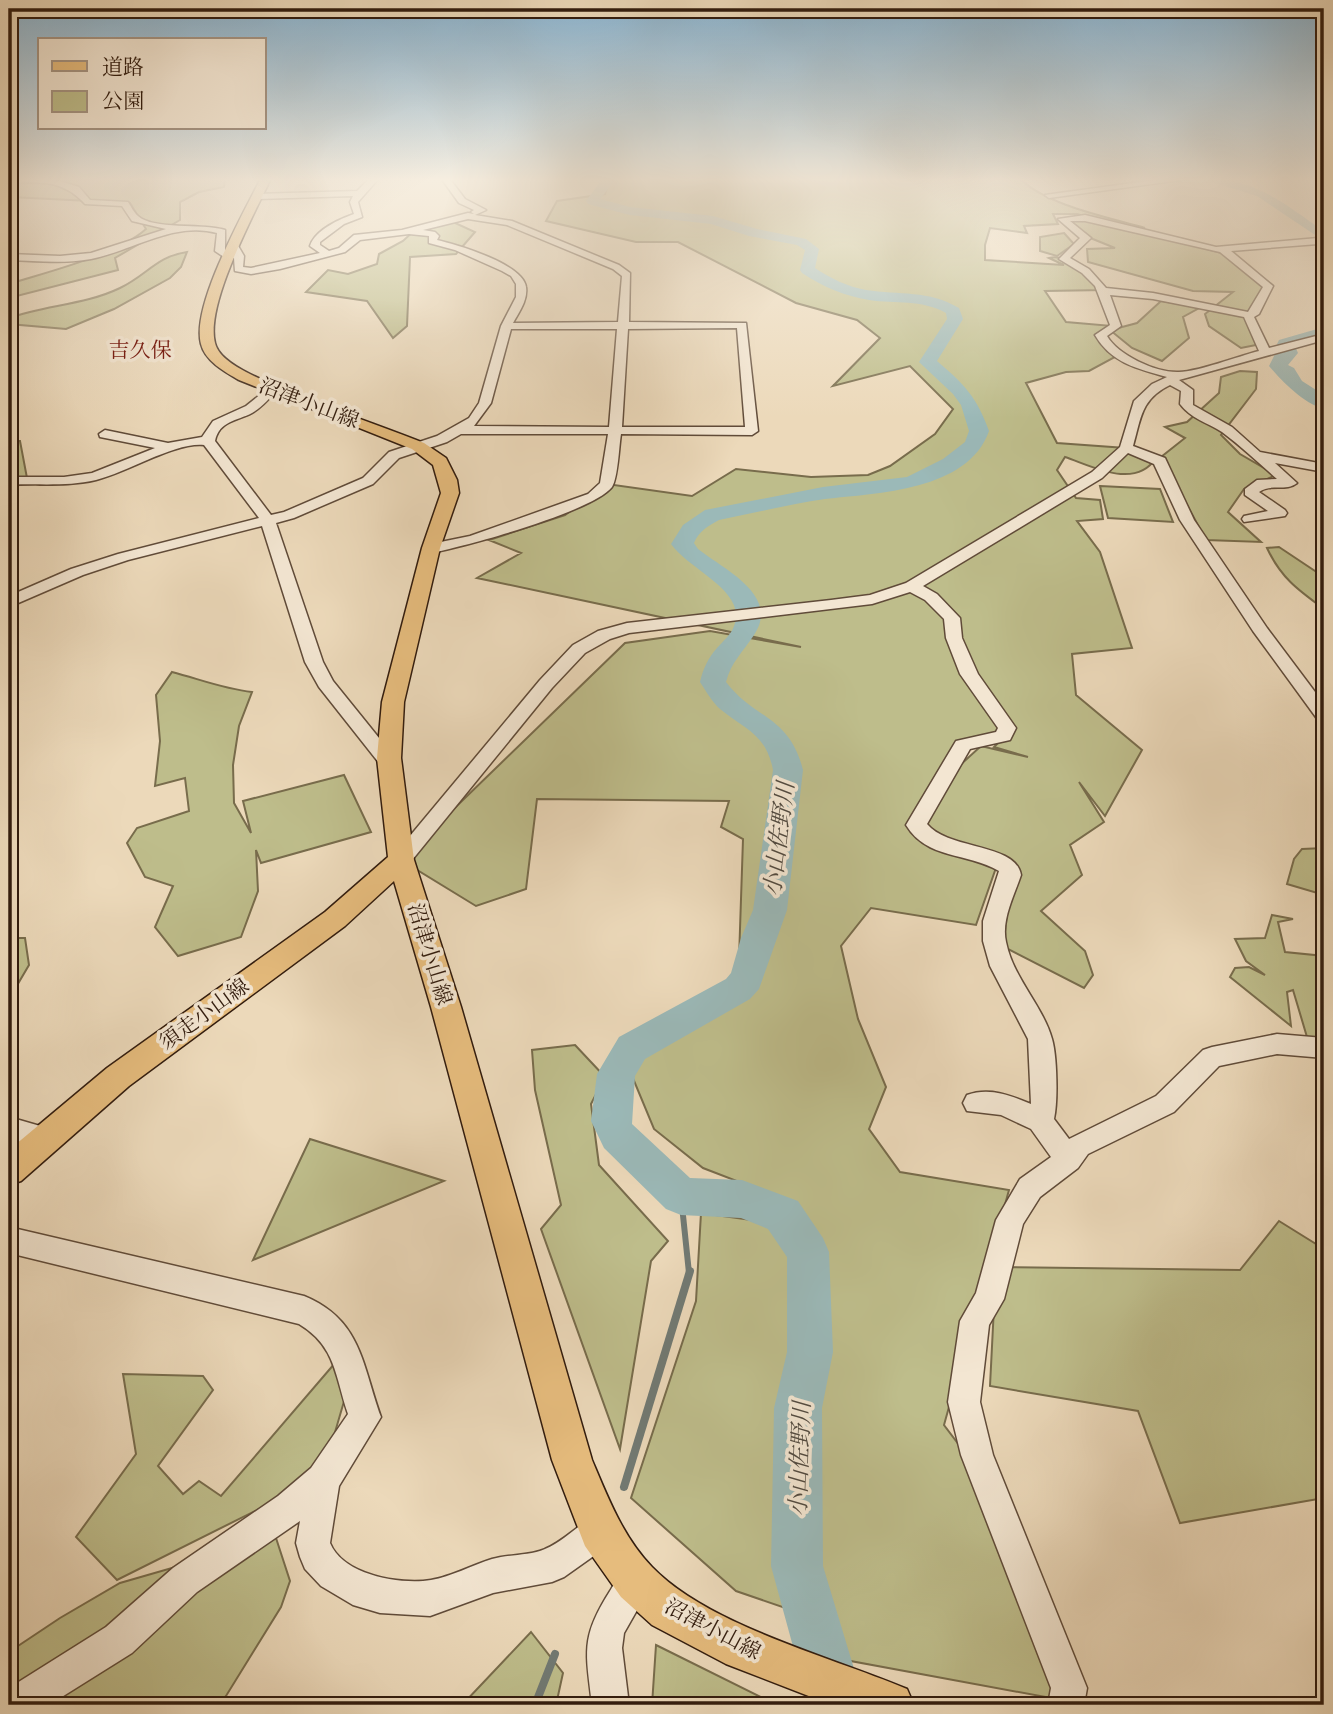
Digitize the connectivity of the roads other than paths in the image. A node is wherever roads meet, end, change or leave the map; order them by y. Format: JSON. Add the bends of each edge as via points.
{"nodes":[{"id":1,"x":230,"y":258,"type":"edge"},
{"id":2,"x":239,"y":258,"type":"edge"},
{"id":3,"x":312,"y":258,"type":"edge"},
{"id":4,"x":480,"y":258,"type":"edge"},
{"id":5,"x":591,"y":258,"type":"edge"},
{"id":6,"x":1065,"y":258,"type":"edge"},
{"id":7,"x":1233,"y":258,"type":"edge"},
{"id":8,"x":1105,"y":291,"type":"junction"},
{"id":9,"x":1248,"y":315,"type":"junction"},
{"id":10,"x":624,"y":325,"type":"junction"},
{"id":11,"x":506,"y":326,"type":"junction"},
{"id":12,"x":1324,"y":337,"type":"edge"},
{"id":13,"x":1272,"y":350,"type":"junction"},
{"id":14,"x":1175,"y":378,"type":"junction"},
{"id":15,"x":271,"y":390,"type":"junction"},
{"id":16,"x":462,"y":430,"type":"junction"},
{"id":17,"x":615,"y":430,"type":"junction"},
{"id":18,"x":105,"y":434,"type":"dead end"},
{"id":19,"x":208,"y":441,"type":"junction"},
{"id":20,"x":418,"y":446,"type":"junction"},
{"id":21,"x":169,"y":447,"type":"junction"},
{"id":22,"x":1126,"y":448,"type":"junction"},
{"id":23,"x":1265,"y":458,"type":"junction"},
{"id":24,"x":1324,"y":468,"type":"edge"},
{"id":25,"x":9,"y":481,"type":"edge"},
{"id":26,"x":267,"y":519,"type":"junction"},
{"id":27,"x":1249,"y":519,"type":"dead end"},
{"id":28,"x":431,"y":548,"type":"junction"},
{"id":29,"x":912,"y":586,"type":"junction"},
{"id":30,"x":9,"y":601,"type":"edge"},
{"id":31,"x":1324,"y":716,"type":"edge"},
{"id":32,"x":390,"y":764,"type":"junction"},
{"id":33,"x":401,"y":860,"type":"junction"},
{"id":34,"x":1324,"y":1048,"type":"edge"},
{"id":35,"x":976,"y":1102,"type":"dead end"},
{"id":36,"x":1040,"y":1121,"type":"junction"},
{"id":37,"x":9,"y":1128,"type":"edge"},
{"id":38,"x":46,"y":1138,"type":"junction"},
{"id":39,"x":1069,"y":1160,"type":"junction"},
{"id":40,"x":9,"y":1170,"type":"edge"},
{"id":41,"x":9,"y":1240,"type":"edge"},
{"id":42,"x":323,"y":1480,"type":"junction"},
{"id":43,"x":600,"y":1531,"type":"junction"},
{"id":44,"x":636,"y":1582,"type":"junction"},
{"id":45,"x":15,"y":1705,"type":"edge"},
{"id":46,"x":610,"y":1705,"type":"edge"},
{"id":47,"x":891,"y":1705,"type":"edge"},
{"id":48,"x":1066,"y":1705,"type":"edge"}],
"edges":[{"from":1,"to":15,"type":"main road","name":"沼津小山線","via":[[205,322],[208,346],[224,364]]},
{"from":2,"to":3,"type":"street","via":[[238,269],[243,271]]},
{"from":4,"to":11,"type":"street","via":[[515,274],[522,291]]},
{"from":5,"to":10,"type":"street","via":[[624,272],[628,280]]},
{"from":6,"to":8,"type":"street","via":[[1080,265]]},
{"from":7,"to":9,"type":"street","via":[[1268,286],[1254,314]]},
{"from":8,"to":9,"type":"street"},
{"from":8,"to":14,"type":"street","via":[[1116,326],[1101,335],[1109,349]]},
{"from":9,"to":13,"type":"street"},
{"from":10,"to":11,"type":"street"},
{"from":10,"to":17,"type":"street"},
{"from":10,"to":17,"type":"street","via":[[742,325],[752,431]]},
{"from":11,"to":16,"type":"street","via":[[485,403]]},
{"from":12,"to":13,"type":"street"},
{"from":13,"to":14,"type":"street"},
{"from":14,"to":22,"type":"street","via":[[1156,387],[1138,404]]},
{"from":14,"to":23,"type":"street","via":[[1187,390],[1189,408]]},
{"from":15,"to":19,"type":"street","via":[[253,408],[214,425]]},
{"from":15,"to":20,"type":"main road","name":"沼津小山線"},
{"from":16,"to":17,"type":"street"},
{"from":16,"to":20,"type":"street"},
{"from":17,"to":28,"type":"street","via":[[607,484],[593,497],[473,540]]},
{"from":18,"to":21,"type":"street"},
{"from":19,"to":21,"type":"street"},
{"from":19,"to":26,"type":"street"},
{"from":20,"to":26,"type":"street","via":[[394,455],[368,481],[289,515]]},
{"from":20,"to":28,"type":"main road","name":"沼津小山線","via":[[440,462],[450,493]]},
{"from":21,"to":25,"type":"street","via":[[101,475],[66,481]]},
{"from":22,"to":29,"type":"street","via":[[1097,475]]},
{"from":22,"to":31,"type":"street","via":[[1160,461],[1187,520]]},
{"from":23,"to":24,"type":"street"},
{"from":23,"to":27,"type":"street","via":[[1290,483],[1262,483],[1250,492],[1280,513]]},
{"from":26,"to":30,"type":"street","via":[[123,557]]},
{"from":26,"to":32,"type":"street","via":[[324,683]]},
{"from":28,"to":32,"type":"main road","name":"沼津小山線","via":[[393,702]]},
{"from":29,"to":33,"type":"street","via":[[872,599],[651,623],[604,635],[579,649],[546,684]]},
{"from":29,"to":36,"type":"street","via":[[932,597],[952,618],[954,638],[969,674],[1007,728],[1003,736],[963,745],[916,825],[938,845],[998,859],[1009,867],[994,921],[995,941],[1002,966],[1040,1039],[1044,1105]]},
{"from":32,"to":33,"type":"main road","name":"沼津小山線"},
{"from":33,"to":38,"type":"main road","name":"須走小山線","via":[[335,919],[118,1077]]},
{"from":33,"to":43,"type":"main road","name":"沼津小山線","via":[[572,1460]]},
{"from":34,"to":39,"type":"street","via":[[1277,1044],[1212,1057],[1165,1104],[1079,1146]]},
{"from":35,"to":36,"type":"street","via":[[1007,1106]]},
{"from":36,"to":39,"type":"street"},
{"from":37,"to":38,"type":"street"},
{"from":38,"to":40,"type":"main road","name":"須走小山線"},
{"from":39,"to":48,"type":"street","via":[[1030,1188],[1010,1220],[989,1299],[975,1321],[964,1402],[977,1455],[1069,1688]]},
{"from":41,"to":42,"type":"street","via":[[304,1311],[322,1320],[347,1352],[365,1417]]},
{"from":42,"to":43,"type":"street","via":[[313,1542],[317,1557],[354,1588],[380,1595],[430,1598],[493,1576],[552,1565]]},
{"from":42,"to":45,"type":"street","via":[[185,1580],[119,1640]]},
{"from":43,"to":44,"type":"main road","name":"沼津小山線"},
{"from":44,"to":46,"type":"street","via":[[607,1628],[604,1648]]},
{"from":44,"to":47,"type":"main road","name":"沼津小山線","via":[[668,1609],[742,1648]]}]}
